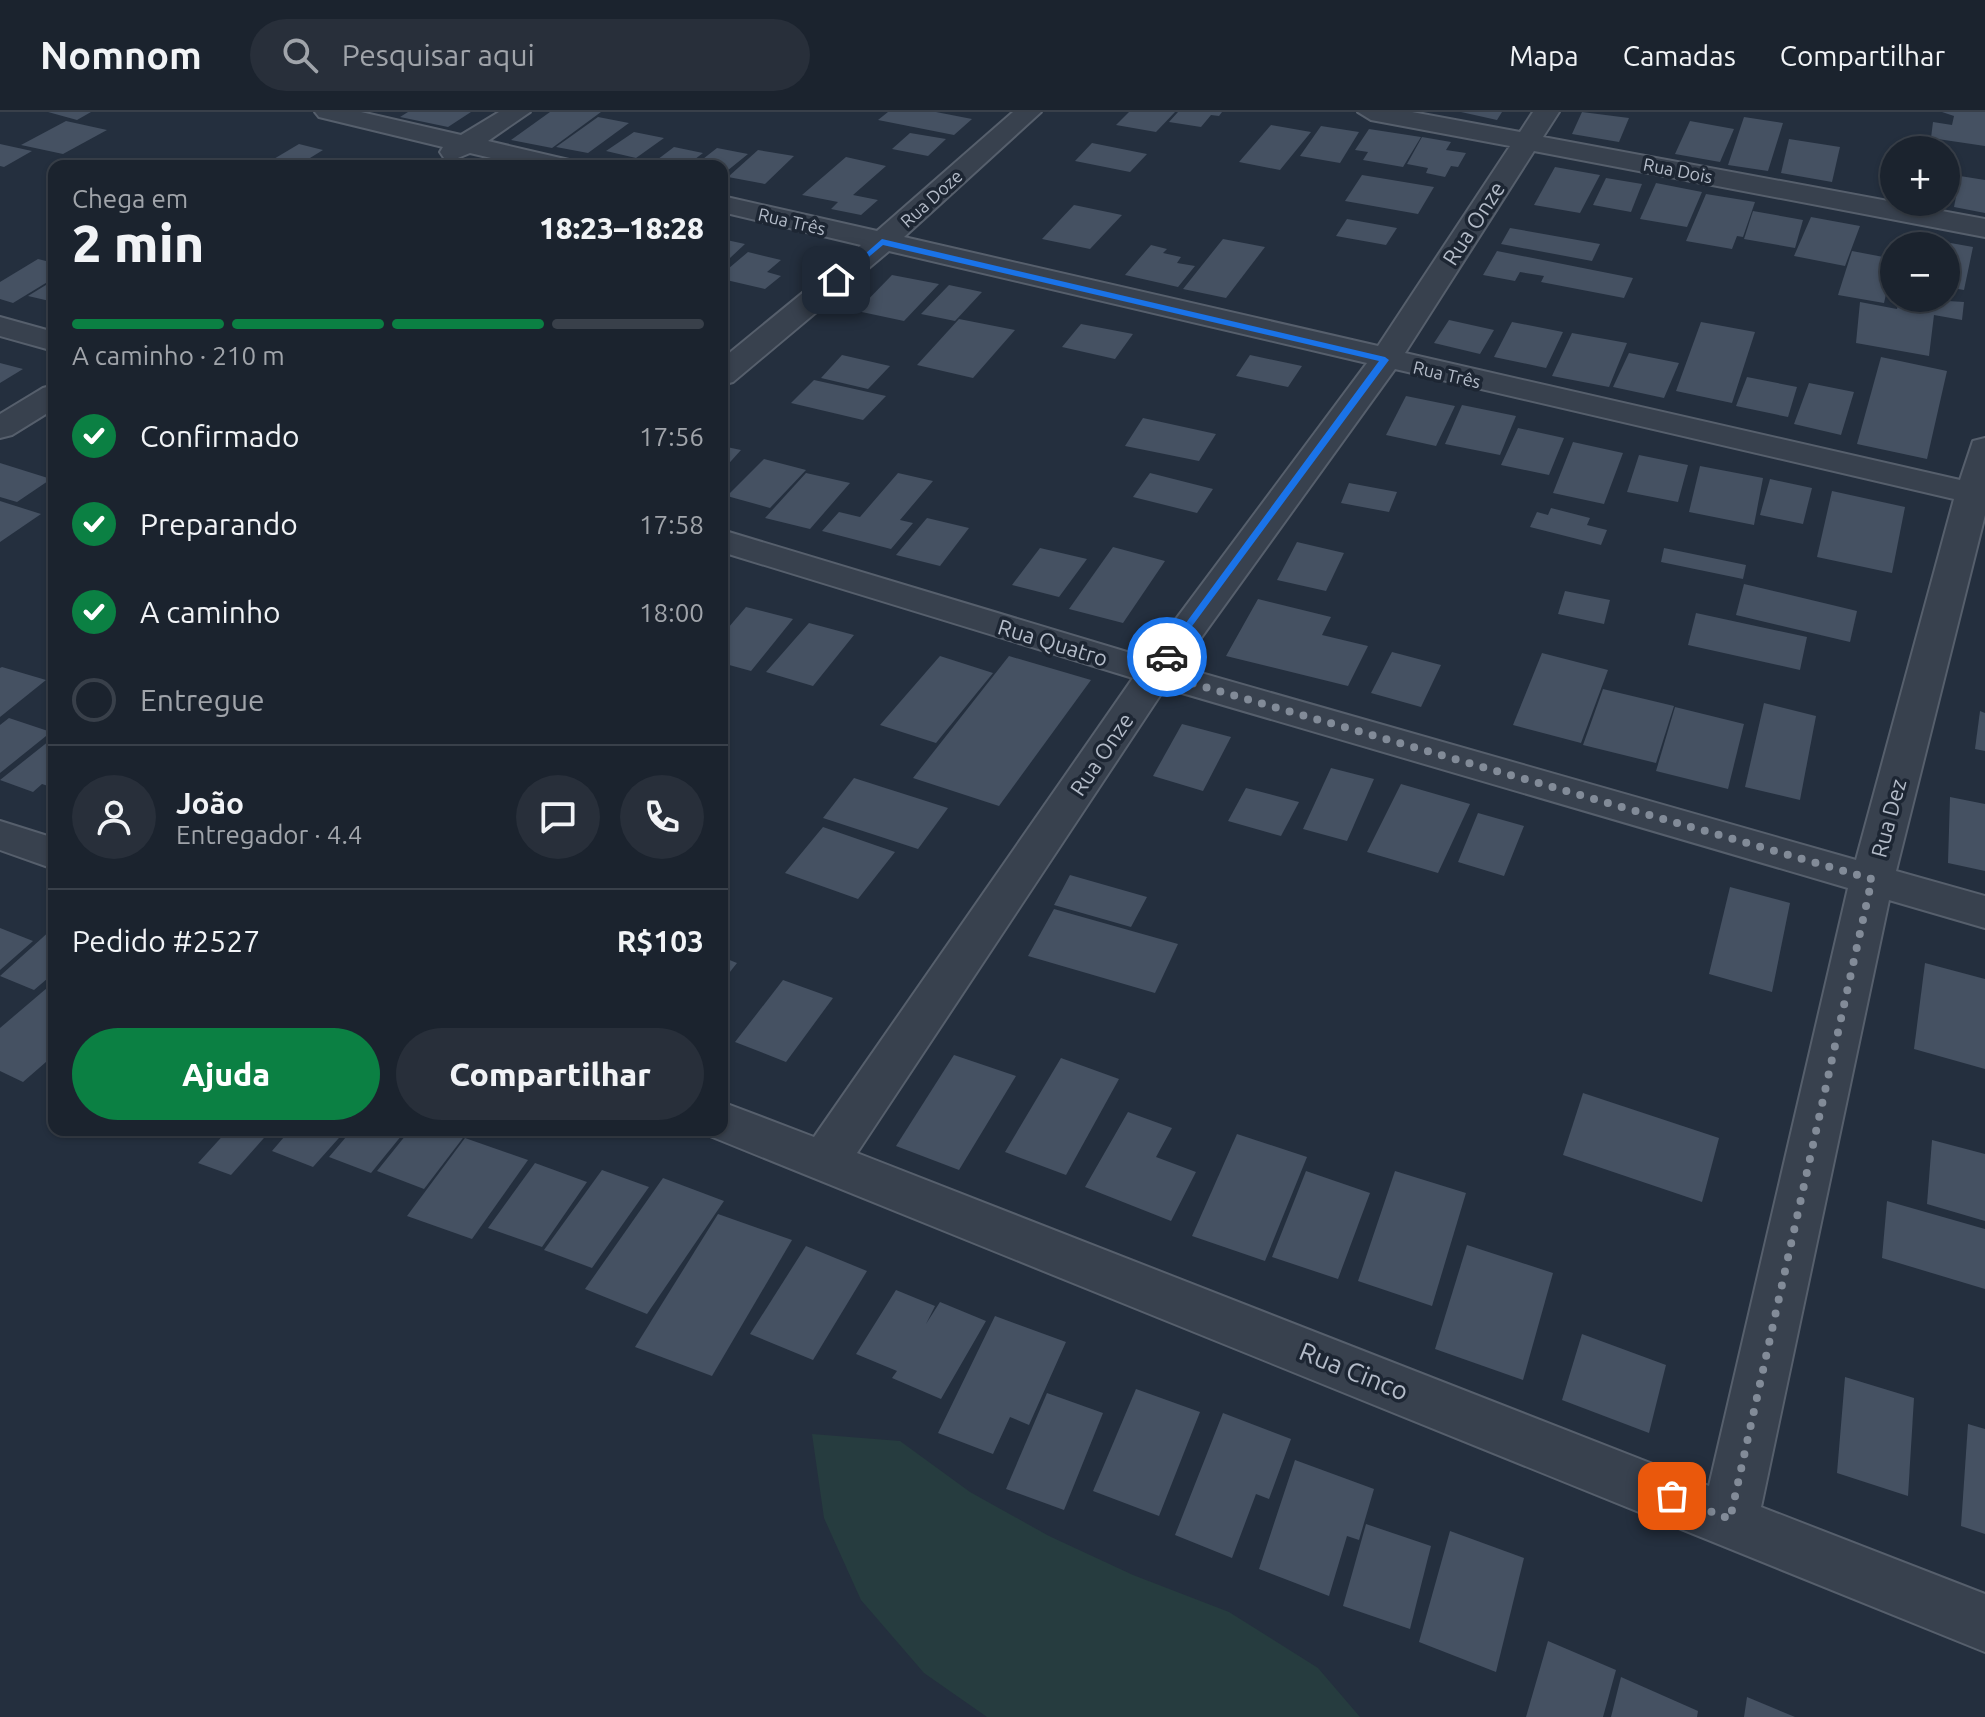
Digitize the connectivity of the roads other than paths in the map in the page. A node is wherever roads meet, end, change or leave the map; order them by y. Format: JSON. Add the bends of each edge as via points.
{"nodes":[{"id":1,"x":328,"y":112,"type":"edge"},
{"id":2,"x":517,"y":112,"type":"edge"},
{"id":3,"x":1028,"y":112,"type":"edge"},
{"id":4,"x":1371,"y":112,"type":"edge"},
{"id":5,"x":1536,"y":127,"type":"edge"},
{"id":6,"x":466,"y":144,"type":"junction"},
{"id":7,"x":440,"y":160,"type":"edge"},
{"id":8,"x":534,"y":160,"type":"edge"},
{"id":9,"x":728,"y":205,"type":"edge"},
{"id":10,"x":1985,"y":228,"type":"edge"},
{"id":11,"x":882,"y":242,"type":"junction"},
{"id":12,"x":0,"y":326,"type":"edge"},
{"id":13,"x":48,"y":340,"type":"edge"},
{"id":14,"x":1385,"y":360,"type":"junction"},
{"id":15,"x":728,"y":370,"type":"edge"},
{"id":16,"x":48,"y":399,"type":"edge"},
{"id":17,"x":0,"y":428,"type":"edge"},
{"id":18,"x":1985,"y":448,"type":"edge"},
{"id":19,"x":1979,"y":495,"type":"edge"},
{"id":20,"x":728,"y":543,"type":"edge"},
{"id":21,"x":1156,"y":673,"type":"junction"},
{"id":22,"x":0,"y":835,"type":"edge"},
{"id":23,"x":48,"y":852,"type":"edge"},
{"id":24,"x":1872,"y":879,"type":"junction"},
{"id":25,"x":1985,"y":912,"type":"edge"},
{"id":26,"x":728,"y":1123,"type":"edge"},
{"id":27,"x":824,"y":1162,"type":"junction"},
{"id":28,"x":1730,"y":1519,"type":"junction"},
{"id":29,"x":1985,"y":1623,"type":"edge"}],
"edges":[{"from":1,"to":6,"type":"street"},
{"from":2,"to":6,"type":"street"},
{"from":3,"to":11,"type":"street","name":"Rua Doze"},
{"from":4,"to":5,"type":"street","name":"Rua Dois"},
{"from":5,"to":10,"type":"street","name":"Rua Dois"},
{"from":5,"to":14,"type":"street","name":"Rua Onze"},
{"from":6,"to":7,"type":"street"},
{"from":6,"to":8,"type":"street"},
{"from":9,"to":11,"type":"street","name":"Rua Três"},
{"from":11,"to":14,"type":"street","name":"Rua Três"},
{"from":11,"to":15,"type":"street","name":"Rua Doze"},
{"from":12,"to":13,"type":"street"},
{"from":14,"to":19,"type":"street","name":"Rua Três"},
{"from":14,"to":21,"type":"street","name":"Rua Onze"},
{"from":16,"to":17,"type":"street"},
{"from":18,"to":19,"type":"street","name":"Rua Dez"},
{"from":19,"to":24,"type":"street","name":"Rua Dez"},
{"from":20,"to":21,"type":"street","name":"Rua Quatro"},
{"from":21,"to":24,"type":"street","name":"Rua Quatro"},
{"from":21,"to":27,"type":"street","name":"Rua Onze"},
{"from":22,"to":23,"type":"street"},
{"from":24,"to":25,"type":"street","name":"Rua Quatro"},
{"from":24,"to":28,"type":"street","name":"Rua Dez"},
{"from":26,"to":27,"type":"street","name":"Rua Cinco"},
{"from":27,"to":28,"type":"street","name":"Rua Cinco"},
{"from":28,"to":29,"type":"street","name":"Rua Cinco"}]}
